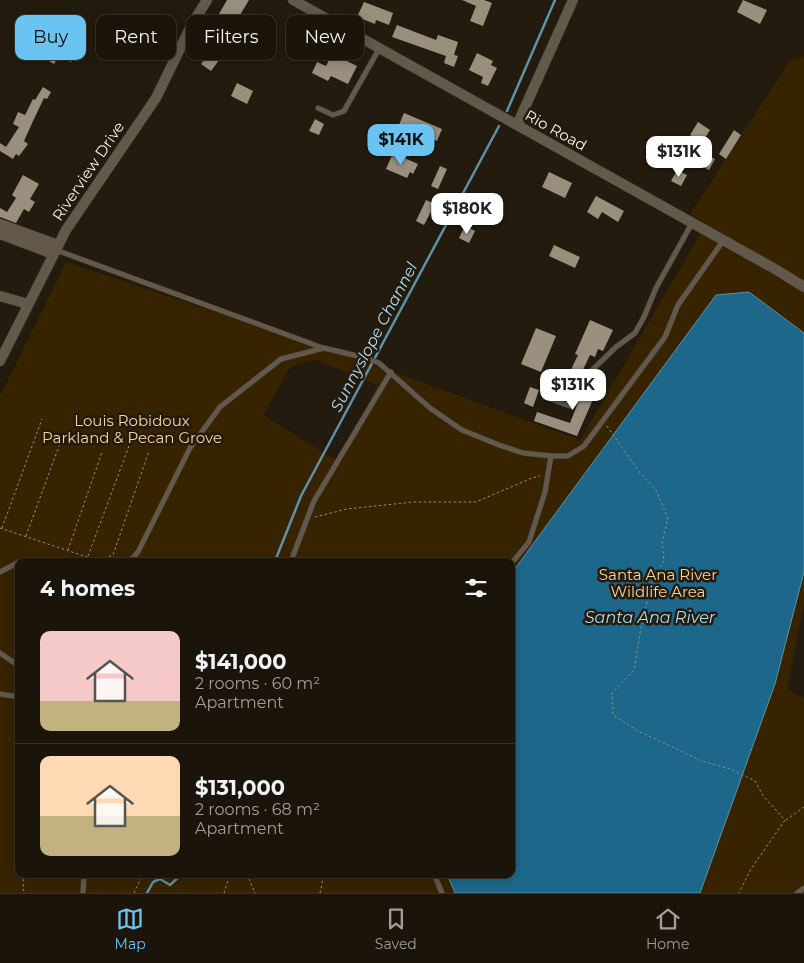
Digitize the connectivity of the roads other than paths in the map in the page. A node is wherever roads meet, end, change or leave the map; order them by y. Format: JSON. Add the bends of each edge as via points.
{"nodes":[{"id":1,"x":206,"y":0,"type":"edge"},
{"id":2,"x":293,"y":0,"type":"edge"},
{"id":3,"x":573,"y":0,"type":"edge"},
{"id":4,"x":380,"y":48,"type":"junction"},
{"id":5,"x":318,"y":108,"type":"dead end"},
{"id":6,"x":513,"y":123,"type":"junction"},
{"id":7,"x":0,"y":224,"type":"edge"},
{"id":8,"x":692,"y":224,"type":"junction"},
{"id":9,"x":0,"y":234,"type":"edge"},
{"id":10,"x":723,"y":241,"type":"junction"},
{"id":11,"x":56,"y":250,"type":"junction"},
{"id":12,"x":804,"y":287,"type":"edge"},
{"id":13,"x":0,"y":296,"type":"edge"},
{"id":14,"x":28,"y":304,"type":"junction"},
{"id":15,"x":324,"y":348,"type":"junction"},
{"id":16,"x":0,"y":361,"type":"edge"},
{"id":17,"x":391,"y":372,"type":"junction"},
{"id":18,"x":545,"y":397,"type":"dead end"},
{"id":19,"x":551,"y":456,"type":"junction"},
{"id":20,"x":133,"y":558,"type":"edge"},
{"id":21,"x":292,"y":558,"type":"edge"},
{"id":22,"x":515,"y":559,"type":"edge"},
{"id":23,"x":15,"y":565,"type":"edge"},
{"id":24,"x":0,"y":572,"type":"edge"},
{"id":25,"x":0,"y":653,"type":"edge"},
{"id":26,"x":15,"y":663,"type":"edge"},
{"id":27,"x":0,"y":694,"type":"edge"},
{"id":28,"x":15,"y":696,"type":"edge"},
{"id":29,"x":84,"y":878,"type":"edge"},
{"id":30,"x":436,"y":878,"type":"edge"},
{"id":31,"x":804,"y":888,"type":"edge"},
{"id":32,"x":82,"y":892,"type":"edge"},
{"id":33,"x":442,"y":893,"type":"edge"},
{"id":34,"x":796,"y":893,"type":"edge"}],
"edges":[{"from":1,"to":11,"type":"street","name":"Riverview Drive","via":[[156,98],[66,230]]},
{"from":2,"to":4,"type":"street","name":"Rio Road"},
{"from":3,"to":6,"type":"street"},
{"from":4,"to":5,"type":"lane","via":[[344,111],[333,116]]},
{"from":4,"to":6,"type":"street","name":"Rio Road"},
{"from":6,"to":8,"type":"street","name":"Rio Road"},
{"from":7,"to":11,"type":"street"},
{"from":8,"to":10,"type":"street","name":"Rio Road"},
{"from":8,"to":18,"type":"lane","via":[[635,332],[586,376],[570,406]]},
{"from":9,"to":11,"type":"street"},
{"from":10,"to":12,"type":"street","name":"Rio Road"},
{"from":10,"to":19,"type":"lane","via":[[678,305],[665,337],[604,421],[584,446],[568,456]]},
{"from":11,"to":14,"type":"street","name":"Riverview Drive"},
{"from":11,"to":15,"type":"lane"},
{"from":13,"to":14,"type":"street"},
{"from":14,"to":16,"type":"street","name":"Riverview Drive"},
{"from":15,"to":17,"type":"lane","via":[[380,363]]},
{"from":15,"to":20,"type":"lane","via":[[282,359],[220,407],[190,448]]},
{"from":17,"to":19,"type":"lane","via":[[430,408],[462,430],[523,452]]},
{"from":17,"to":21,"type":"lane","via":[[314,502]]},
{"from":19,"to":22,"type":"lane","via":[[545,492],[529,542]]},
{"from":23,"to":24,"type":"lane"},
{"from":25,"to":26,"type":"lane"},
{"from":27,"to":28,"type":"lane"},
{"from":29,"to":32,"type":"lane"},
{"from":30,"to":33,"type":"lane"},
{"from":31,"to":34,"type":"lane"}]}
